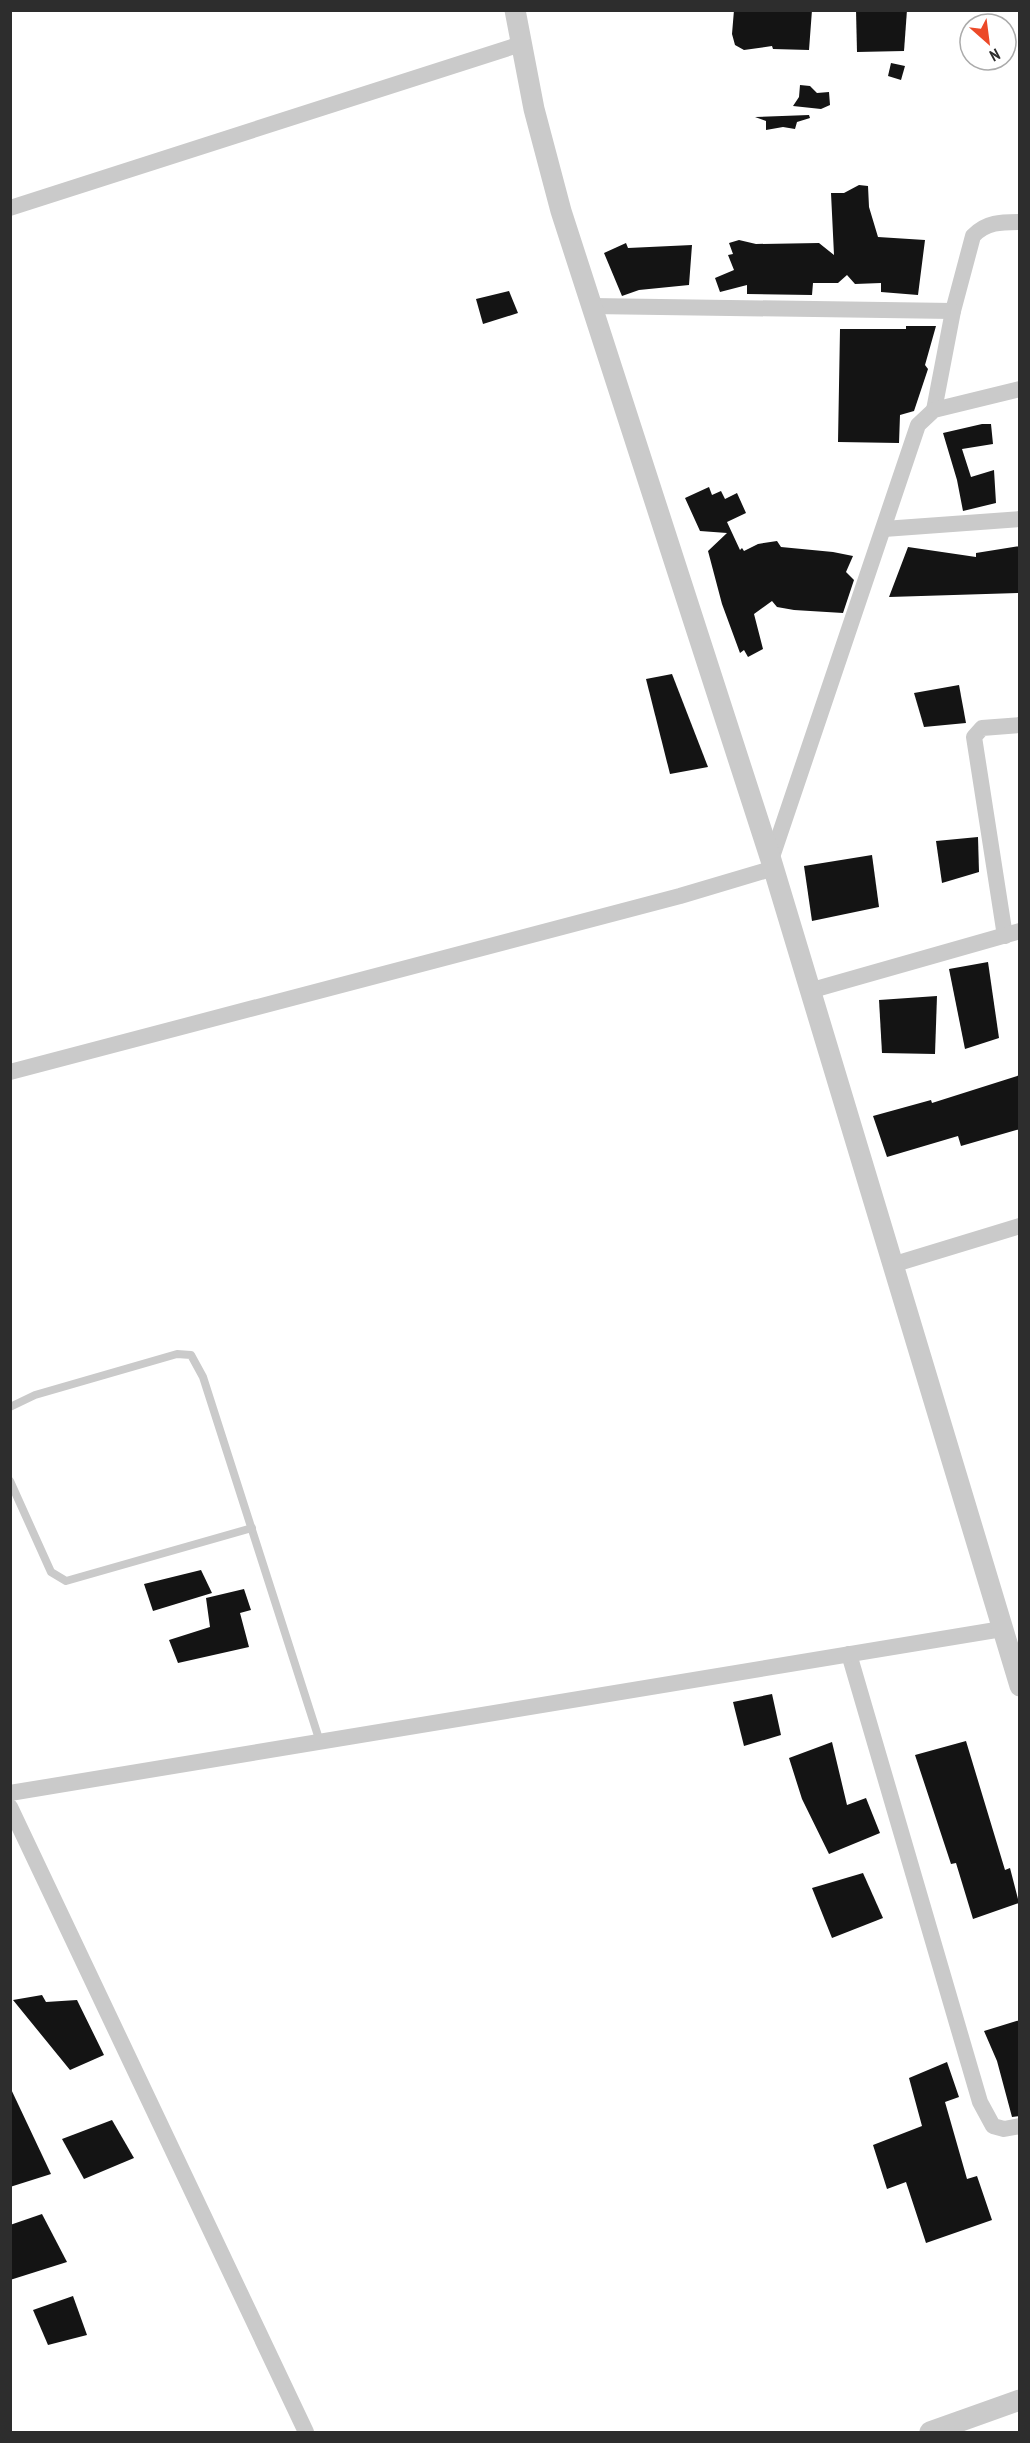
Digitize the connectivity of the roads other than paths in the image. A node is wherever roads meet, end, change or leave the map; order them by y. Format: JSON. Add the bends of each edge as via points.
{"nodes":[{"id":1,"x":515,"y":10,"type":"edge"},
{"id":2,"x":521,"y":44,"type":"junction"},
{"id":3,"x":10,"y":208,"type":"edge"},
{"id":4,"x":1020,"y":222,"type":"edge"},
{"id":5,"x":591,"y":306,"type":"junction"},
{"id":6,"x":953,"y":311,"type":"junction"},
{"id":7,"x":1020,"y":389,"type":"edge"},
{"id":8,"x":934,"y":410,"type":"junction"},
{"id":9,"x":1020,"y":519,"type":"edge"},
{"id":10,"x":884,"y":529,"type":"junction"},
{"id":11,"x":1020,"y":724,"type":"edge"},
{"id":12,"x":772,"y":864,"type":"junction"},
{"id":13,"x":1012,"y":933,"type":"edge"},
{"id":14,"x":809,"y":991,"type":"junction"},
{"id":15,"x":10,"y":1072,"type":"edge"},
{"id":16,"x":1020,"y":1226,"type":"edge"},
{"id":17,"x":892,"y":1265,"type":"junction"},
{"id":18,"x":10,"y":1407,"type":"edge"},
{"id":19,"x":10,"y":1481,"type":"edge"},
{"id":20,"x":252,"y":1528,"type":"junction"},
{"id":21,"x":1002,"y":1629,"type":"junction"},
{"id":22,"x":849,"y":1654,"type":"junction"},
{"id":23,"x":1020,"y":1686,"type":"edge"},
{"id":24,"x":320,"y":1742,"type":"junction"},
{"id":25,"x":10,"y":1793,"type":"edge"},
{"id":26,"x":10,"y":1807,"type":"edge"},
{"id":27,"x":1020,"y":2127,"type":"edge"},
{"id":28,"x":1020,"y":2400,"type":"edge"},
{"id":29,"x":944,"y":2430,"type":"edge"},
{"id":30,"x":306,"y":2433,"type":"edge"}],
"edges":[{"from":1,"to":2,"type":"street"},
{"from":2,"to":3,"type":"street"},
{"from":2,"to":5,"type":"street","via":[[534,109]]},
{"from":4,"to":6,"type":"street","via":[[982,227],[973,236]]},
{"from":5,"to":6,"type":"street"},
{"from":5,"to":12,"type":"street"},
{"from":6,"to":8,"type":"street"},
{"from":7,"to":8,"type":"street"},
{"from":8,"to":10,"type":"street","via":[[915,432]]},
{"from":9,"to":10,"type":"street"},
{"from":10,"to":12,"type":"street"},
{"from":11,"to":13,"type":"street","via":[[982,728],[974,737]]},
{"from":12,"to":14,"type":"street"},
{"from":12,"to":15,"type":"street","via":[[680,896]]},
{"from":13,"to":14,"type":"street"},
{"from":14,"to":17,"type":"street"},
{"from":16,"to":17,"type":"street"},
{"from":17,"to":21,"type":"street"},
{"from":18,"to":20,"type":"lane","via":[[35,1395],[177,1354],[191,1355],[203,1377]]},
{"from":19,"to":20,"type":"lane","via":[[51,1572],[66,1581]]},
{"from":20,"to":24,"type":"lane"},
{"from":21,"to":22,"type":"street"},
{"from":21,"to":23,"type":"street"},
{"from":22,"to":24,"type":"street"},
{"from":22,"to":27,"type":"street","via":[[980,2102],[993,2126]]},
{"from":24,"to":25,"type":"street"},
{"from":26,"to":30,"type":"street"},
{"from":28,"to":29,"type":"street"}]}
